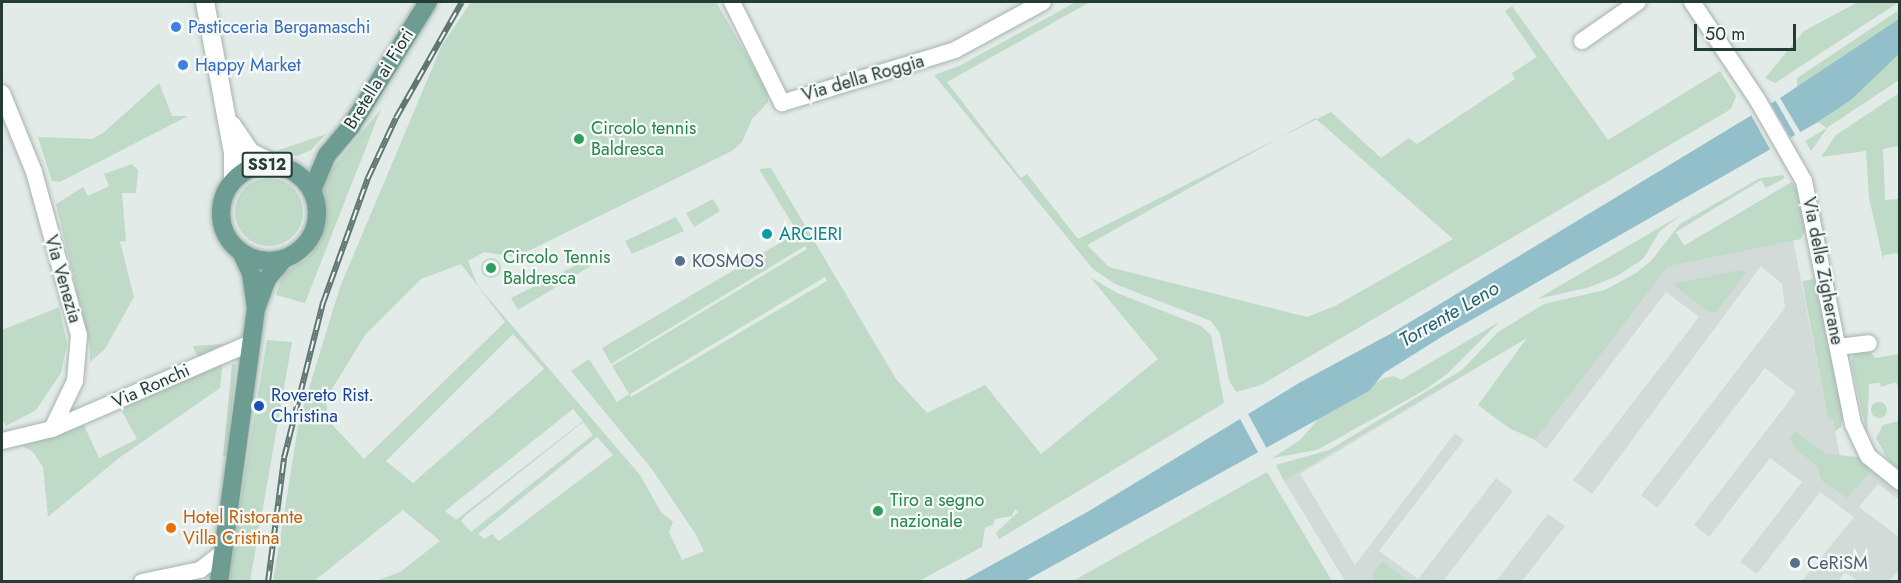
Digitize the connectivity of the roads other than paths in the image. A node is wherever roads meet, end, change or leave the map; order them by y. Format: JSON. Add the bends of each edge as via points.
{"nodes":[{"id":1,"x":205,"y":2,"type":"edge"},
{"id":2,"x":428,"y":2,"type":"edge"},
{"id":3,"x":732,"y":2,"type":"edge"},
{"id":4,"x":1043,"y":2,"type":"edge"},
{"id":5,"x":1638,"y":2,"type":"edge"},
{"id":6,"x":1692,"y":2,"type":"edge"},
{"id":7,"x":1582,"y":41,"type":"dead end"},
{"id":8,"x":2,"y":93,"type":"edge"},
{"id":9,"x":227,"y":119,"type":"junction"},
{"id":10,"x":327,"y":154,"type":"junction"},
{"id":11,"x":277,"y":165,"type":"junction"},
{"id":12,"x":296,"y":172,"type":"junction"},
{"id":13,"x":232,"y":182,"type":"junction"},
{"id":14,"x":312,"y":190,"type":"junction"},
{"id":15,"x":242,"y":254,"type":"junction"},
{"id":16,"x":284,"y":260,"type":"junction"},
{"id":17,"x":256,"y":309,"type":"junction"},
{"id":18,"x":1865,"y":340,"type":"dead end"},
{"id":19,"x":250,"y":343,"type":"junction"},
{"id":20,"x":1838,"y":347,"type":"junction"},
{"id":21,"x":52,"y":429,"type":"junction"},
{"id":22,"x":8,"y":440,"type":"edge"},
{"id":23,"x":1899,"y":482,"type":"edge"},
{"id":24,"x":222,"y":554,"type":"junction"},
{"id":25,"x":166,"y":581,"type":"edge"},
{"id":26,"x":142,"y":582,"type":"edge"},
{"id":27,"x":219,"y":582,"type":"edge"}],
"edges":[{"from":1,"to":9,"type":"main road","number":"SS12"},
{"from":2,"to":10,"type":"main road","name":"Bretella ai Fiori","via":[[351,126]]},
{"from":3,"to":4,"type":"street","name":"Via della Roggia","via":[[782,103],[955,50]]},
{"from":5,"to":7,"type":"street"},
{"from":6,"to":20,"type":"street","name":"Via delle Zigherane","via":[[1788,152],[1809,196]]},
{"from":8,"to":21,"type":"street","name":"Via Venezia","via":[[33,172],[79,335],[75,381]]},
{"from":9,"to":11,"type":"main road","number":"SS12","via":[[250,152]]},
{"from":9,"to":13,"type":"main road","number":"SS12","via":[[233,153]]},
{"from":10,"to":12,"type":"main road","name":"Bretella ai Fiori"},
{"from":10,"to":14,"type":"main road","name":"Bretella ai Fiori"},
{"from":11,"to":12,"type":"main road","number":"SS12"},
{"from":11,"to":13,"type":"main road","number":"SS12","via":[[250,169]]},
{"from":12,"to":14,"type":"main road","number":"SS12"},
{"from":13,"to":15,"type":"main road","number":"SS12","via":[[223,198],[222,226]]},
{"from":14,"to":16,"type":"main road","number":"SS12","via":[[317,206],[314,231],[299,251]]},
{"from":15,"to":16,"type":"main road","via":[[259,261]]},
{"from":15,"to":17,"type":"main road","number":"SS12","via":[[251,273]]},
{"from":16,"to":17,"type":"main road","number":"SS12","via":[[267,279]]},
{"from":17,"to":19,"type":"main road","number":"SS12"},
{"from":18,"to":20,"type":"street"},
{"from":19,"to":21,"type":"street","name":"Via Ronchi"},
{"from":19,"to":24,"type":"main road","number":"SS12"},
{"from":20,"to":23,"type":"street","name":"Via delle Zigherane","via":[[1860,443],[1874,463]]},
{"from":21,"to":22,"type":"street"},
{"from":24,"to":25,"type":"street","via":[[206,568]]},
{"from":24,"to":27,"type":"main road","number":"SS12"},
{"from":25,"to":26,"type":"street"}]}
